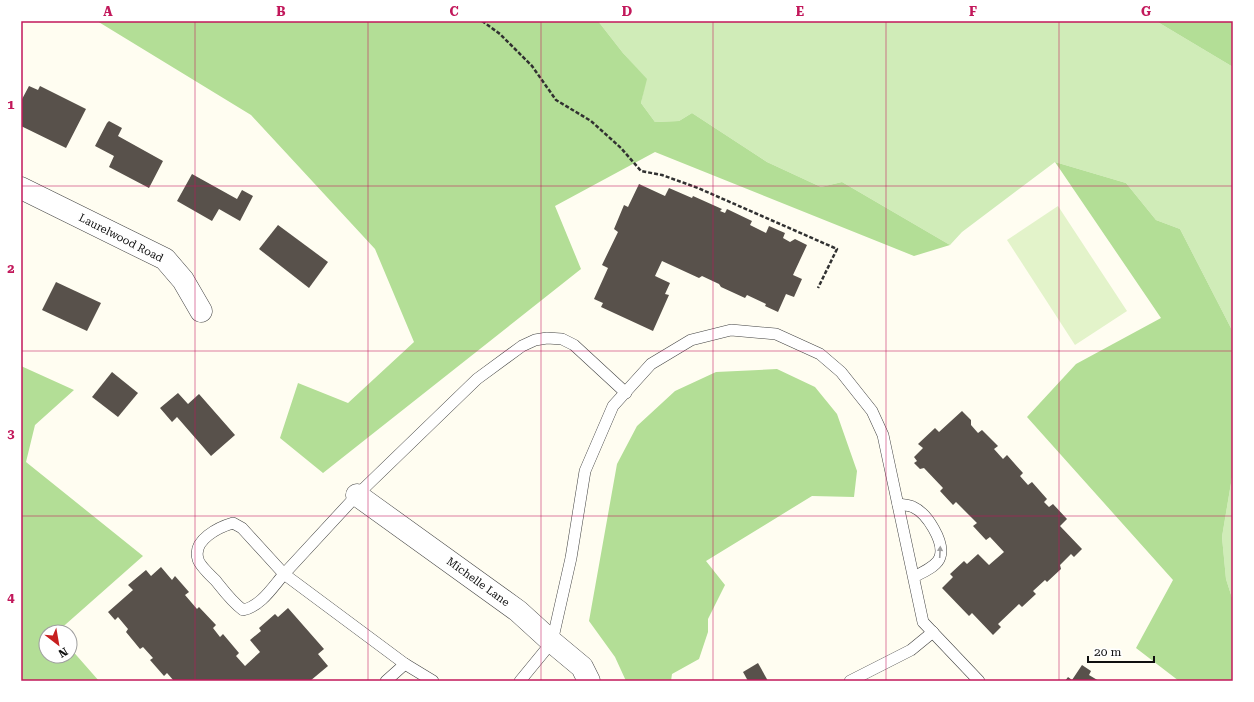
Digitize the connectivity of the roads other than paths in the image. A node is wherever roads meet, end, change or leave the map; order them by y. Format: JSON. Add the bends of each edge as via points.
{"nodes":[{"id":1,"x":21,"y":188,"type":"edge"},
{"id":2,"x":200,"y":311,"type":"dead end"},
{"id":3,"x":626,"y":393,"type":"junction"},
{"id":4,"x":357,"y":494,"type":"junction"},
{"id":5,"x":898,"y":504,"type":"junction"},
{"id":6,"x":284,"y":574,"type":"junction"},
{"id":7,"x":914,"y":577,"type":"junction"},
{"id":8,"x":933,"y":632,"type":"junction"},
{"id":9,"x":552,"y":642,"type":"junction"},
{"id":10,"x":405,"y":664,"type":"junction"},
{"id":11,"x":386,"y":681,"type":"edge"},
{"id":12,"x":433,"y":681,"type":"edge"},
{"id":13,"x":520,"y":681,"type":"edge"},
{"id":14,"x":589,"y":681,"type":"edge"},
{"id":15,"x":850,"y":681,"type":"edge"},
{"id":16,"x":979,"y":681,"type":"edge"}],
"edges":[{"from":1,"to":2,"type":"street","name":"Laurelwood Road","via":[[165,259],[183,280]]},
{"from":3,"to":4,"type":"lane","via":[[574,345],[562,339],[535,340],[522,346],[477,379]]},
{"from":3,"to":5,"type":"lane","via":[[651,364],[691,340],[731,330],[776,334],[820,354],[842,372],[872,411],[883,435]]},
{"from":3,"to":9,"type":"lane","via":[[613,406],[585,471],[571,558]]},
{"from":4,"to":6,"type":"lane"},
{"from":4,"to":9,"type":"street","name":"Michelle Lane","via":[[518,611]]},
{"from":5,"to":7,"type":"lane"},
{"from":7,"to":5,"type":"lane","one_way":true,"via":[[932,567],[940,558],[941,549],[929,521],[913,507]]},
{"from":6,"to":6,"type":"lane","via":[[242,528],[233,522],[206,536],[198,547],[198,560],[235,604],[244,610],[260,602]]},
{"from":6,"to":10,"type":"lane"},
{"from":7,"to":8,"type":"lane","via":[[923,622]]},
{"from":8,"to":15,"type":"lane","via":[[911,650]]},
{"from":8,"to":16,"type":"lane"},
{"from":9,"to":13,"type":"lane"},
{"from":9,"to":14,"type":"street","name":"Michelle Lane","via":[[582,667]]},
{"from":10,"to":11,"type":"lane"},
{"from":10,"to":12,"type":"lane"}]}
